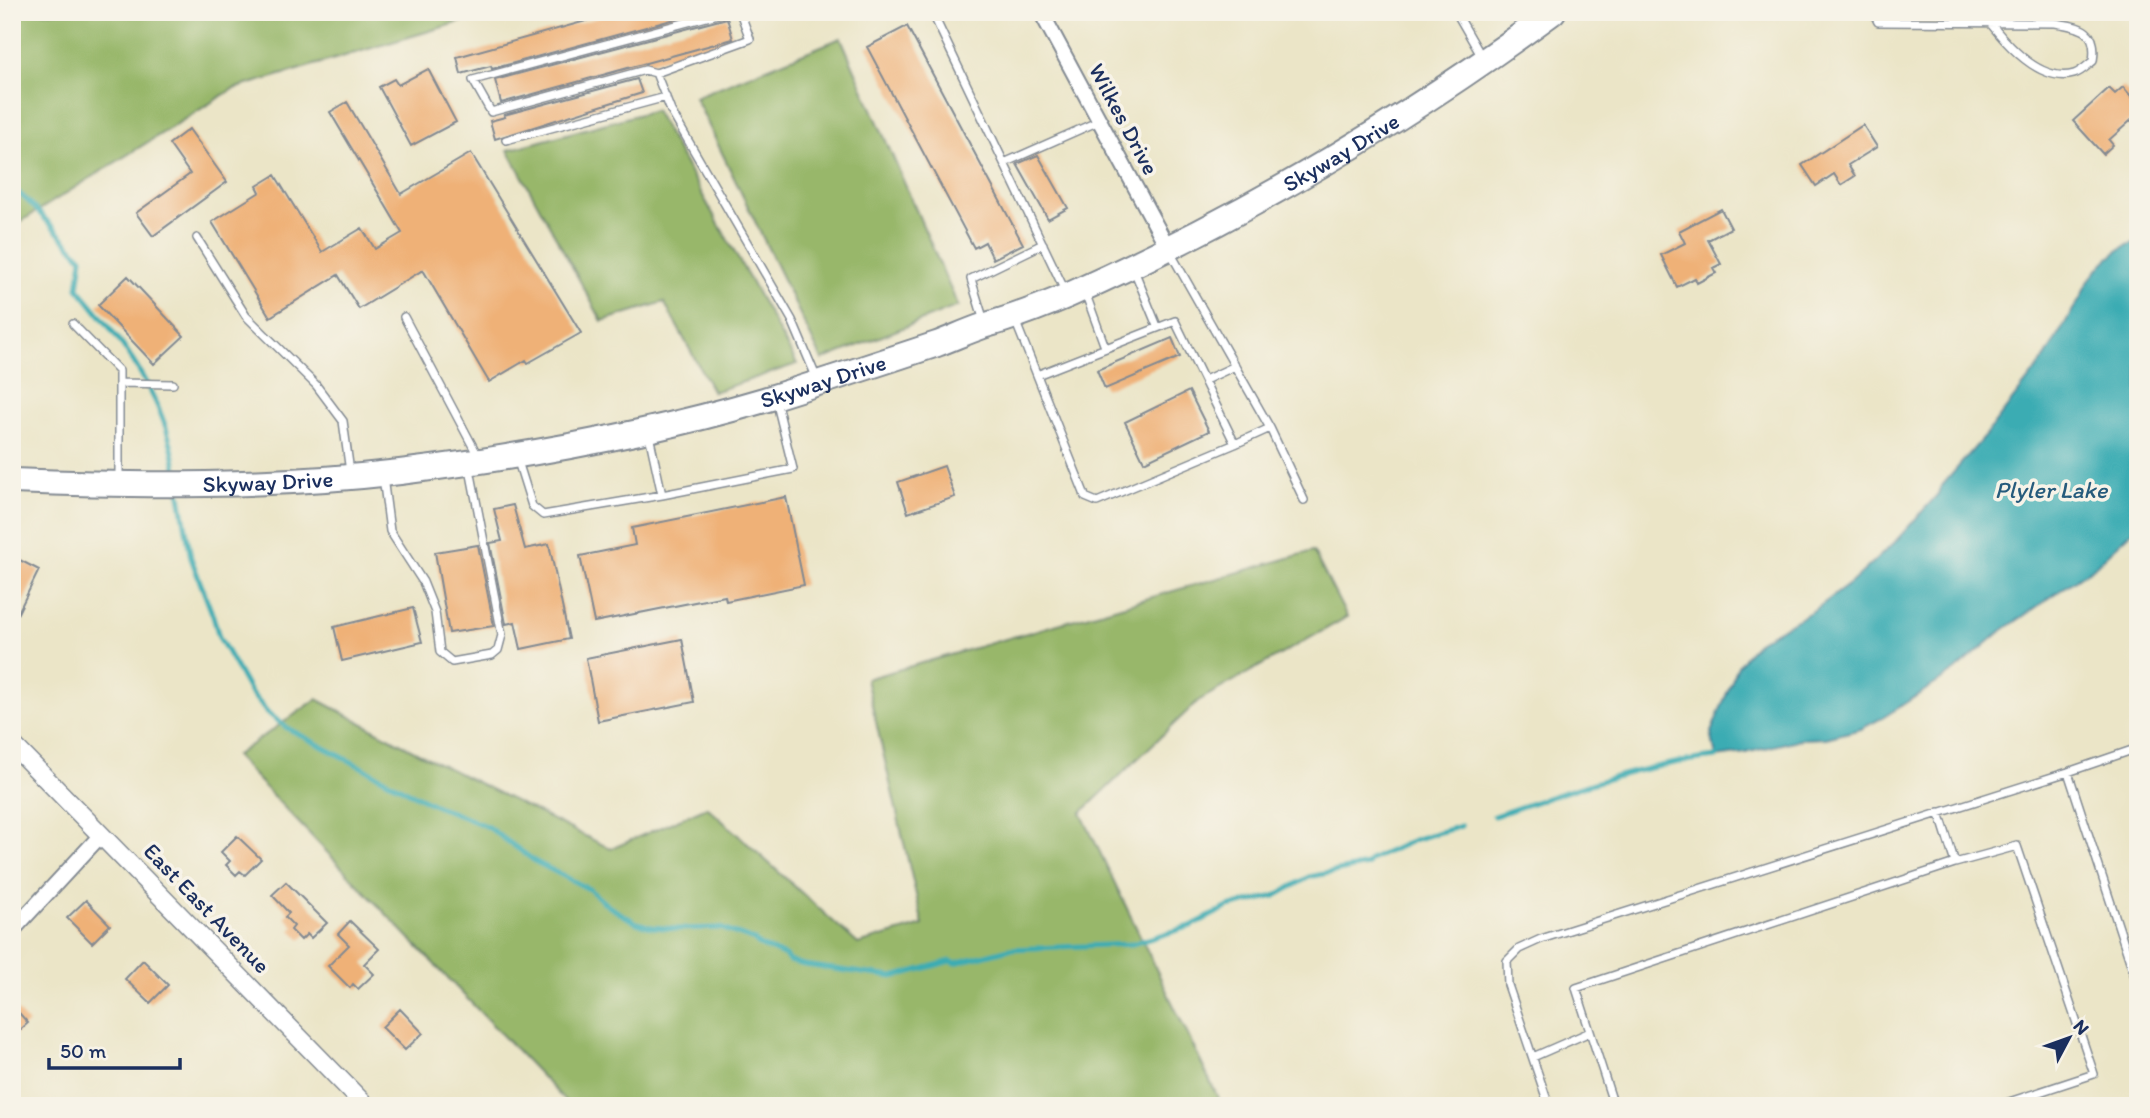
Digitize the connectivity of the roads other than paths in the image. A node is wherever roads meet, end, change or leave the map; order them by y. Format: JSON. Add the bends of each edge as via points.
{"nodes":[{"id":1,"x":725,"y":12,"type":"edge"},
{"id":2,"x":740,"y":12,"type":"edge"},
{"id":3,"x":932,"y":12,"type":"edge"},
{"id":4,"x":1041,"y":12,"type":"edge"},
{"id":5,"x":1456,"y":12,"type":"edge"},
{"id":6,"x":1553,"y":12,"type":"edge"},
{"id":7,"x":1873,"y":12,"type":"edge"},
{"id":8,"x":1991,"y":24,"type":"junction"},
{"id":9,"x":1485,"y":62,"type":"junction"},
{"id":10,"x":656,"y":73,"type":"junction"},
{"id":11,"x":666,"y":97,"type":"junction"},
{"id":12,"x":1099,"y":121,"type":"junction"},
{"id":13,"x":506,"y":140,"type":"dead end"},
{"id":14,"x":1004,"y":163,"type":"junction"},
{"id":15,"x":197,"y":238,"type":"dead end"},
{"id":16,"x":1043,"y":244,"type":"junction"},
{"id":17,"x":1168,"y":248,"type":"junction"},
{"id":18,"x":1132,"y":266,"type":"junction"},
{"id":19,"x":1075,"y":292,"type":"junction"},
{"id":20,"x":1014,"y":316,"type":"junction"},
{"id":21,"x":404,"y":317,"type":"dead end"},
{"id":22,"x":73,"y":324,"type":"dead end"},
{"id":23,"x":985,"y":326,"type":"junction"},
{"id":24,"x":1157,"y":326,"type":"junction"},
{"id":25,"x":1105,"y":347,"type":"junction"},
{"id":26,"x":1235,"y":366,"type":"junction"},
{"id":27,"x":1037,"y":375,"type":"junction"},
{"id":28,"x":1205,"y":380,"type":"junction"},
{"id":29,"x":119,"y":383,"type":"junction"},
{"id":30,"x":819,"y":383,"type":"junction"},
{"id":31,"x":173,"y":384,"type":"dead end"},
{"id":32,"x":775,"y":396,"type":"junction"},
{"id":33,"x":1270,"y":428,"type":"junction"},
{"id":34,"x":648,"y":430,"type":"junction"},
{"id":35,"x":1235,"y":444,"type":"junction"},
{"id":36,"x":515,"y":454,"type":"junction"},
{"id":37,"x":474,"y":460,"type":"junction"},
{"id":38,"x":383,"y":473,"type":"junction"},
{"id":39,"x":351,"y":476,"type":"junction"},
{"id":40,"x":12,"y":481,"type":"edge"},
{"id":41,"x":119,"y":485,"type":"junction"},
{"id":42,"x":662,"y":495,"type":"junction"},
{"id":43,"x":12,"y":497,"type":"edge"},
{"id":44,"x":1304,"y":500,"type":"dead end"},
{"id":45,"x":12,"y":744,"type":"edge"},
{"id":46,"x":2138,"y":748,"type":"edge"},
{"id":47,"x":2068,"y":772,"type":"junction"},
{"id":48,"x":1939,"y":812,"type":"junction"},
{"id":49,"x":101,"y":835,"type":"junction"},
{"id":50,"x":1955,"y":863,"type":"junction"},
{"id":51,"x":12,"y":931,"type":"edge"},
{"id":52,"x":2138,"y":986,"type":"edge"},
{"id":53,"x":1590,"y":1032,"type":"junction"},
{"id":54,"x":1533,"y":1056,"type":"junction"},
{"id":55,"x":366,"y":1106,"type":"edge"},
{"id":56,"x":1549,"y":1106,"type":"edge"},
{"id":57,"x":1614,"y":1106,"type":"edge"},
{"id":58,"x":1997,"y":1106,"type":"edge"}],
"edges":[{"from":1,"to":10,"type":"lane","via":[[473,80],[492,112],[645,70]]},
{"from":2,"to":10,"type":"lane","via":[[750,39]]},
{"from":3,"to":14,"type":"lane"},
{"from":4,"to":12,"type":"street","name":"Wilkes Drive"},
{"from":5,"to":9,"type":"lane"},
{"from":6,"to":9,"type":"highway","name":"Skyway Drive"},
{"from":7,"to":8,"type":"lane","via":[[1878,22]]},
{"from":8,"to":8,"type":"lane","via":[[2076,26],[2090,34],[2096,47],[2094,61],[2075,74],[2035,67],[2009,47]]},
{"from":9,"to":17,"type":"highway","name":"Skyway Drive","via":[[1362,141]]},
{"from":10,"to":11,"type":"lane"},
{"from":11,"to":13,"type":"lane"},
{"from":11,"to":30,"type":"lane","via":[[792,320]]},
{"from":12,"to":14,"type":"lane"},
{"from":12,"to":17,"type":"street","name":"Wilkes Drive"},
{"from":14,"to":16,"type":"lane"},
{"from":15,"to":39,"type":"lane","via":[[246,316],[316,385],[343,421]]},
{"from":16,"to":19,"type":"lane"},
{"from":16,"to":23,"type":"lane","via":[[971,279]]},
{"from":17,"to":18,"type":"highway","name":"Skyway Drive"},
{"from":17,"to":26,"type":"lane"},
{"from":18,"to":19,"type":"highway","name":"Skyway Drive"},
{"from":18,"to":24,"type":"lane"},
{"from":19,"to":20,"type":"highway","name":"Skyway Drive"},
{"from":19,"to":25,"type":"lane"},
{"from":20,"to":23,"type":"highway","name":"Skyway Drive"},
{"from":20,"to":27,"type":"lane"},
{"from":21,"to":37,"type":"lane"},
{"from":22,"to":29,"type":"lane","via":[[119,371]]},
{"from":23,"to":30,"type":"highway","name":"Skyway Drive"},
{"from":24,"to":25,"type":"lane"},
{"from":24,"to":28,"type":"lane","via":[[1171,320],[1177,323]]},
{"from":25,"to":27,"type":"lane"},
{"from":26,"to":28,"type":"lane"},
{"from":26,"to":33,"type":"lane"},
{"from":27,"to":35,"type":"lane","via":[[1090,500],[1097,502]]},
{"from":28,"to":35,"type":"lane"},
{"from":29,"to":31,"type":"lane"},
{"from":29,"to":41,"type":"lane"},
{"from":30,"to":32,"type":"highway","name":"Skyway Drive"},
{"from":32,"to":34,"type":"highway","name":"Skyway Drive"},
{"from":32,"to":42,"type":"lane","via":[[793,469]]},
{"from":33,"to":35,"type":"lane"},
{"from":33,"to":44,"type":"lane"},
{"from":34,"to":36,"type":"highway","name":"Skyway Drive"},
{"from":34,"to":42,"type":"lane"},
{"from":36,"to":37,"type":"highway","name":"Skyway Drive"},
{"from":36,"to":42,"type":"lane","via":[[532,506],[543,515]]},
{"from":37,"to":38,"type":"highway","name":"Skyway Drive"},
{"from":37,"to":38,"type":"lane","via":[[502,635],[492,655],[452,662],[440,652],[435,612],[423,582],[390,531]]},
{"from":38,"to":39,"type":"highway","name":"Skyway Drive"},
{"from":39,"to":41,"type":"highway","name":"Skyway Drive"},
{"from":40,"to":41,"type":"highway","name":"Skyway Drive"},
{"from":41,"to":43,"type":"highway"},
{"from":45,"to":49,"type":"street","name":"East East Avenue"},
{"from":46,"to":47,"type":"lane"},
{"from":47,"to":48,"type":"lane"},
{"from":47,"to":52,"type":"lane"},
{"from":48,"to":50,"type":"lane"},
{"from":48,"to":54,"type":"lane","via":[[1519,949],[1507,961],[1508,985]]},
{"from":49,"to":51,"type":"street"},
{"from":49,"to":55,"type":"street","name":"East East Avenue"},
{"from":50,"to":53,"type":"lane","via":[[1576,988]]},
{"from":50,"to":58,"type":"lane","via":[[2017,846],[2094,1074]]},
{"from":53,"to":54,"type":"lane"},
{"from":53,"to":57,"type":"lane"},
{"from":54,"to":56,"type":"lane"}]}
